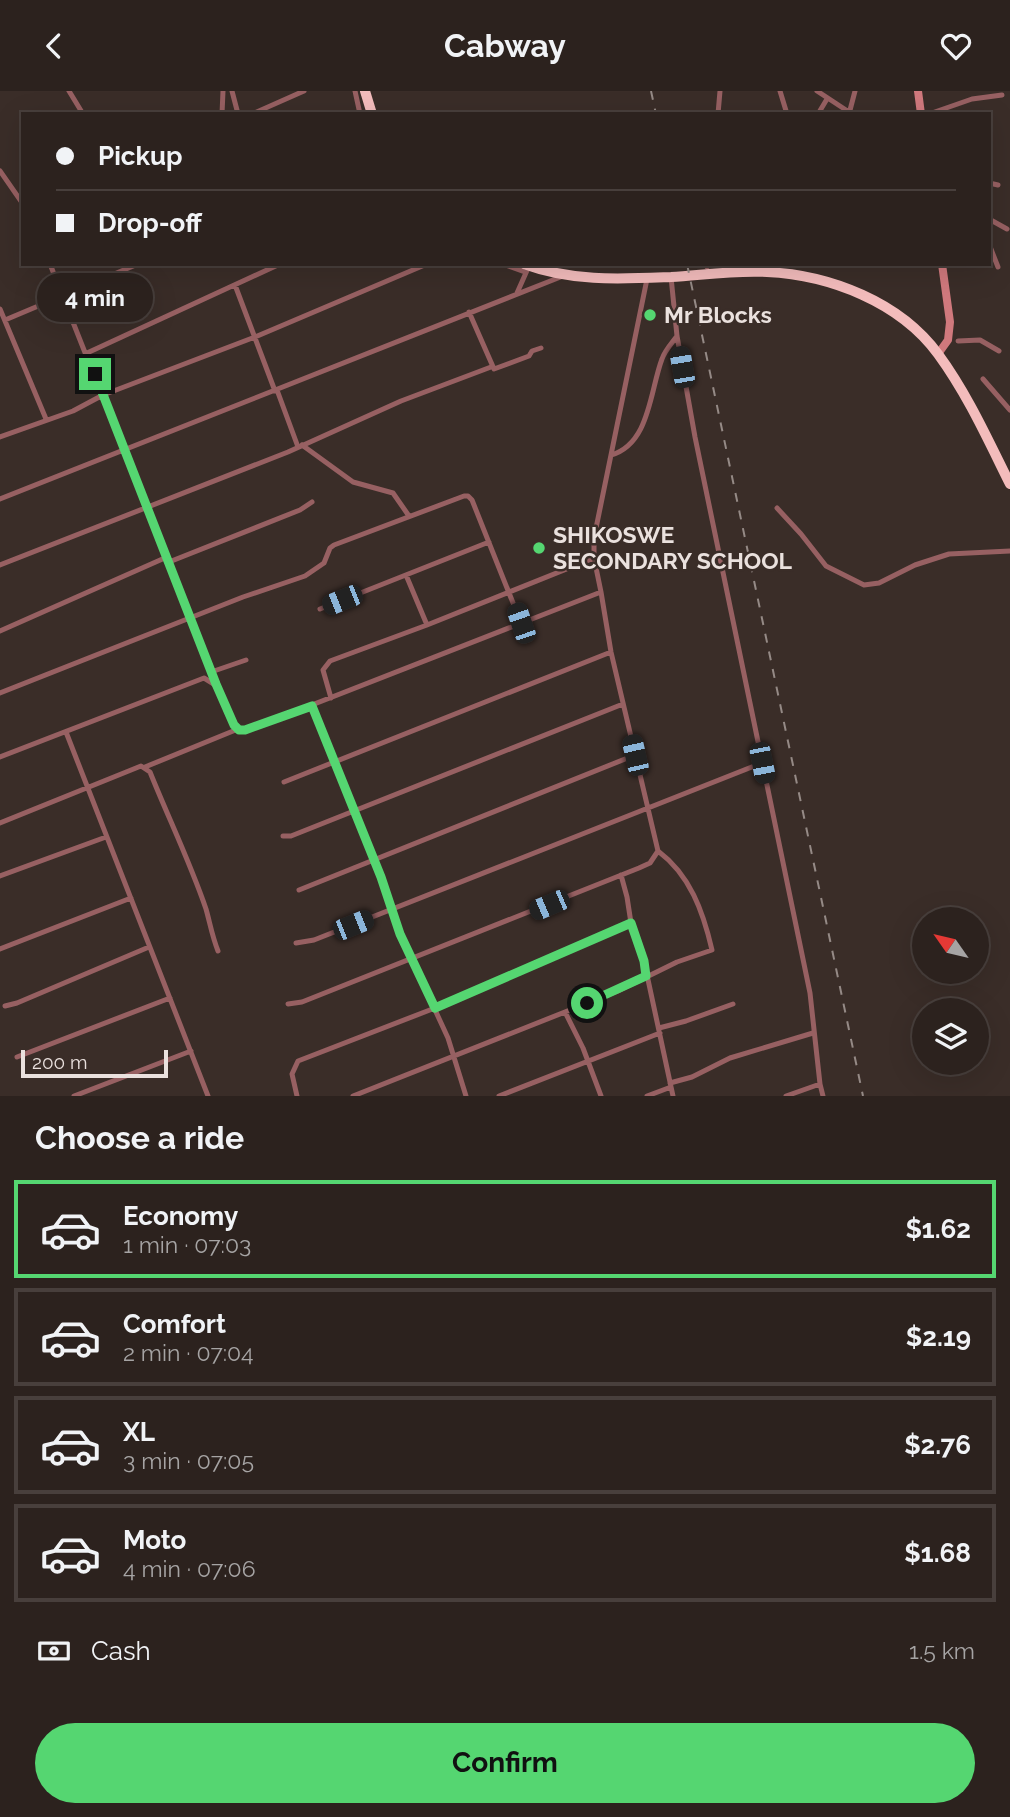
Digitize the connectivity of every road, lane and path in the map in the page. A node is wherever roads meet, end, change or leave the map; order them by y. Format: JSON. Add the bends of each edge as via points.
{"nodes":[{"id":1,"x":69,"y":91,"type":"edge"},
{"id":2,"x":223,"y":91,"type":"edge"},
{"id":3,"x":232,"y":91,"type":"edge"},
{"id":4,"x":304,"y":91,"type":"edge"},
{"id":5,"x":355,"y":91,"type":"edge"},
{"id":6,"x":365,"y":91,"type":"edge"},
{"id":7,"x":720,"y":91,"type":"edge"},
{"id":8,"x":780,"y":91,"type":"edge"},
{"id":9,"x":817,"y":91,"type":"edge"},
{"id":10,"x":855,"y":91,"type":"edge"},
{"id":11,"x":918,"y":91,"type":"edge"},
{"id":12,"x":1002,"y":95,"type":"dead end"},
{"id":13,"x":827,"y":99,"type":"junction"},
{"id":14,"x":82,"y":112,"type":"edge"},
{"id":15,"x":222,"y":112,"type":"edge"},
{"id":16,"x":237,"y":112,"type":"edge"},
{"id":17,"x":257,"y":112,"type":"edge"},
{"id":18,"x":360,"y":112,"type":"edge"},
{"id":19,"x":371,"y":112,"type":"edge"},
{"id":20,"x":718,"y":112,"type":"edge"},
{"id":21,"x":786,"y":112,"type":"edge"},
{"id":22,"x":819,"y":112,"type":"edge"},
{"id":23,"x":847,"y":112,"type":"edge"},
{"id":24,"x":849,"y":112,"type":"edge"},
{"id":25,"x":921,"y":112,"type":"edge"},
{"id":26,"x":935,"y":112,"type":"edge"},
{"id":27,"x":0,"y":171,"type":"edge"},
{"id":28,"x":991,"y":183,"type":"edge"},
{"id":29,"x":998,"y":185,"type":"dead end"},
{"id":30,"x":21,"y":201,"type":"edge"},
{"id":31,"x":991,"y":220,"type":"edge"},
{"id":32,"x":1007,"y":229,"type":"dead end"},
{"id":33,"x":991,"y":249,"type":"edge"},
{"id":34,"x":51,"y":266,"type":"edge"},
{"id":35,"x":133,"y":266,"type":"edge"},
{"id":36,"x":276,"y":266,"type":"edge"},
{"id":37,"x":422,"y":266,"type":"edge"},
{"id":38,"x":942,"y":266,"type":"edge"},
{"id":39,"x":526,"y":267,"type":"edge"},
{"id":40,"x":998,"y":267,"type":"dead end"},
{"id":41,"x":707,"y":268,"type":"edge"},
{"id":42,"x":566,"y":275,"type":"junction"},
{"id":43,"x":671,"y":277,"type":"junction"},
{"id":44,"x":647,"y":279,"type":"junction"},
{"id":45,"x":235,"y":285,"type":"junction"},
{"id":46,"x":517,"y":293,"type":"junction"},
{"id":47,"x":62,"y":296,"type":"junction"},
{"id":48,"x":0,"y":309,"type":"edge"},
{"id":49,"x":469,"y":311,"type":"junction"},
{"id":50,"x":5,"y":320,"type":"junction"},
{"id":51,"x":677,"y":336,"type":"junction"},
{"id":52,"x":255,"y":337,"type":"junction"},
{"id":53,"x":958,"y":341,"type":"dead end"},
{"id":54,"x":541,"y":348,"type":"dead end"},
{"id":55,"x":999,"y":351,"type":"dead end"},
{"id":56,"x":87,"y":353,"type":"junction"},
{"id":57,"x":938,"y":354,"type":"junction"},
{"id":58,"x":491,"y":367,"type":"junction"},
{"id":59,"x":983,"y":379,"type":"dead end"},
{"id":60,"x":276,"y":390,"type":"junction"},
{"id":61,"x":103,"y":395,"type":"junction"},
{"id":62,"x":1010,"y":410,"type":"edge"},
{"id":63,"x":46,"y":419,"type":"junction"},
{"id":64,"x":0,"y":437,"type":"edge"},
{"id":65,"x":300,"y":446,"type":"junction"},
{"id":66,"x":124,"y":449,"type":"junction"},
{"id":67,"x":611,"y":455,"type":"junction"},
{"id":68,"x":1010,"y":484,"type":"edge"},
{"id":69,"x":0,"y":499,"type":"edge"},
{"id":70,"x":312,"y":502,"type":"dead end"},
{"id":71,"x":146,"y":506,"type":"junction"},
{"id":72,"x":776,"y":508,"type":"dead end"},
{"id":73,"x":409,"y":516,"type":"junction"},
{"id":74,"x":489,"y":542,"type":"junction"},
{"id":75,"x":1010,"y":551,"type":"edge"},
{"id":76,"x":594,"y":558,"type":"junction"},
{"id":77,"x":168,"y":559,"type":"junction"},
{"id":78,"x":0,"y":565,"type":"edge"},
{"id":79,"x":406,"y":575,"type":"junction"},
{"id":80,"x":510,"y":592,"type":"junction"},
{"id":81,"x":601,"y":592,"type":"junction"},
{"id":82,"x":320,"y":609,"type":"dead end"},
{"id":83,"x":192,"y":619,"type":"junction"},
{"id":84,"x":521,"y":623,"type":"junction"},
{"id":85,"x":427,"y":625,"type":"junction"},
{"id":86,"x":0,"y":631,"type":"edge"},
{"id":87,"x":611,"y":652,"type":"junction"},
{"id":88,"x":246,"y":660,"type":"dead end"},
{"id":89,"x":211,"y":672,"type":"junction"},
{"id":90,"x":216,"y":684,"type":"junction"},
{"id":91,"x":0,"y":693,"type":"edge"},
{"id":92,"x":331,"y":698,"type":"junction"},
{"id":93,"x":623,"y":704,"type":"junction"},
{"id":94,"x":312,"y":706,"type":"junction"},
{"id":95,"x":239,"y":730,"type":"junction"},
{"id":96,"x":66,"y":732,"type":"junction"},
{"id":97,"x":635,"y":755,"type":"junction"},
{"id":98,"x":0,"y":757,"type":"edge"},
{"id":99,"x":335,"y":761,"type":"junction"},
{"id":100,"x":762,"y":763,"type":"junction"},
{"id":101,"x":145,"y":767,"type":"junction"},
{"id":102,"x":284,"y":782,"type":"dead end"},
{"id":103,"x":87,"y":787,"type":"junction"},
{"id":104,"x":646,"y":808,"type":"junction"},
{"id":105,"x":354,"y":811,"type":"junction"},
{"id":106,"x":0,"y":823,"type":"edge"},
{"id":107,"x":284,"y":836,"type":"dead end"},
{"id":108,"x":106,"y":837,"type":"junction"},
{"id":109,"x":658,"y":851,"type":"junction"},
{"id":110,"x":374,"y":860,"type":"junction"},
{"id":111,"x":621,"y":875,"type":"junction"},
{"id":112,"x":0,"y":876,"type":"edge"},
{"id":113,"x":299,"y":890,"type":"dead end"},
{"id":114,"x":131,"y":898,"type":"junction"},
{"id":115,"x":392,"y":909,"type":"junction"},
{"id":116,"x":631,"y":923,"type":"junction"},
{"id":117,"x":296,"y":943,"type":"dead end"},
{"id":118,"x":149,"y":947,"type":"junction"},
{"id":119,"x":0,"y":949,"type":"edge"},
{"id":120,"x":218,"y":951,"type":"dead end"},
{"id":121,"x":413,"y":959,"type":"junction"},
{"id":122,"x":646,"y":976,"type":"junction"},
{"id":123,"x":170,"y":998,"type":"junction"},
{"id":124,"x":288,"y":1004,"type":"dead end"},
{"id":125,"x":733,"y":1004,"type":"dead end"},
{"id":126,"x":5,"y":1006,"type":"dead end"},
{"id":127,"x":435,"y":1008,"type":"junction"},
{"id":128,"x":565,"y":1012,"type":"junction"},
{"id":129,"x":659,"y":1030,"type":"junction"},
{"id":130,"x":813,"y":1033,"type":"junction"},
{"id":131,"x":191,"y":1051,"type":"junction"},
{"id":132,"x":17,"y":1057,"type":"dead end"},
{"id":133,"x":454,"y":1058,"type":"junction"},
{"id":134,"x":588,"y":1062,"type":"junction"},
{"id":135,"x":820,"y":1084,"type":"junction"},
{"id":136,"x":671,"y":1085,"type":"junction"},
{"id":137,"x":74,"y":1096,"type":"edge"},
{"id":138,"x":208,"y":1096,"type":"edge"},
{"id":139,"x":297,"y":1096,"type":"edge"},
{"id":140,"x":353,"y":1096,"type":"edge"},
{"id":141,"x":466,"y":1096,"type":"edge"},
{"id":142,"x":499,"y":1096,"type":"edge"},
{"id":143,"x":601,"y":1096,"type":"edge"},
{"id":144,"x":647,"y":1096,"type":"edge"},
{"id":145,"x":673,"y":1096,"type":"edge"},
{"id":146,"x":786,"y":1096,"type":"edge"},
{"id":147,"x":823,"y":1096,"type":"edge"}],
"edges":[{"from":1,"to":14,"type":"street"},
{"from":2,"to":15,"type":"street"},
{"from":3,"to":16,"type":"street"},
{"from":4,"to":17,"type":"street"},
{"from":5,"to":18,"type":"street"},
{"from":6,"to":19,"type":"highway"},
{"from":7,"to":20,"type":"street"},
{"from":8,"to":21,"type":"street"},
{"from":9,"to":13,"type":"street"},
{"from":10,"to":24,"type":"street"},
{"from":11,"to":25,"type":"street"},
{"from":12,"to":26,"type":"street"},
{"from":13,"to":22,"type":"street"},
{"from":13,"to":23,"type":"street"},
{"from":27,"to":30,"type":"street"},
{"from":28,"to":29,"type":"street"},
{"from":31,"to":32,"type":"street"},
{"from":33,"to":40,"type":"street"},
{"from":34,"to":47,"type":"street"},
{"from":35,"to":47,"type":"street"},
{"from":36,"to":45,"type":"street"},
{"from":37,"to":52,"type":"street"},
{"from":38,"to":57,"type":"street","via":[[950,322],[948,340]]},
{"from":39,"to":42,"type":"highway"},
{"from":39,"to":46,"type":"street"},
{"from":41,"to":43,"type":"highway"},
{"from":41,"to":57,"type":"highway","via":[[779,273],[836,285],[902,319]]},
{"from":42,"to":44,"type":"highway"},
{"from":42,"to":46,"type":"street"},
{"from":43,"to":44,"type":"highway"},
{"from":43,"to":51,"type":"street"},
{"from":44,"to":67,"type":"street"},
{"from":45,"to":52,"type":"street"},
{"from":45,"to":56,"type":"street"},
{"from":46,"to":49,"type":"street"},
{"from":47,"to":50,"type":"street"},
{"from":47,"to":56,"type":"street"},
{"from":48,"to":50,"type":"street"},
{"from":49,"to":58,"type":"street"},
{"from":49,"to":60,"type":"street"},
{"from":50,"to":63,"type":"street"},
{"from":51,"to":67,"type":"street","via":[[661,361],[638,433],[624,450]]},
{"from":51,"to":100,"type":"street"},
{"from":52,"to":60,"type":"street"},
{"from":52,"to":61,"type":"street"},
{"from":53,"to":55,"type":"street","via":[[980,340]]},
{"from":54,"to":58,"type":"street","via":[[498,369]]},
{"from":56,"to":61,"type":"street"},
{"from":57,"to":68,"type":"highway","via":[[962,389]]},
{"from":58,"to":65,"type":"street"},
{"from":59,"to":62,"type":"street"},
{"from":60,"to":65,"type":"street"},
{"from":60,"to":66,"type":"street"},
{"from":61,"to":63,"type":"street"},
{"from":61,"to":66,"type":"street"},
{"from":63,"to":64,"type":"street"},
{"from":65,"to":71,"type":"street"},
{"from":65,"to":73,"type":"street","via":[[353,482],[393,493]]},
{"from":66,"to":69,"type":"street"},
{"from":66,"to":71,"type":"street"},
{"from":67,"to":76,"type":"street"},
{"from":70,"to":77,"type":"street"},
{"from":71,"to":77,"type":"street"},
{"from":71,"to":78,"type":"street"},
{"from":72,"to":75,"type":"street","via":[[826,566],[864,585],[949,554]]},
{"from":73,"to":74,"type":"street","via":[[468,496]]},
{"from":73,"to":83,"type":"street","via":[[334,545],[324,563],[305,576]]},
{"from":74,"to":79,"type":"street"},
{"from":74,"to":80,"type":"street"},
{"from":76,"to":80,"type":"street"},
{"from":76,"to":81,"type":"street"},
{"from":77,"to":83,"type":"street"},
{"from":77,"to":86,"type":"street"},
{"from":79,"to":82,"type":"street"},
{"from":79,"to":85,"type":"street"},
{"from":80,"to":84,"type":"street"},
{"from":80,"to":85,"type":"street"},
{"from":81,"to":84,"type":"street"},
{"from":81,"to":87,"type":"street"},
{"from":83,"to":89,"type":"street"},
{"from":83,"to":91,"type":"street"},
{"from":84,"to":92,"type":"street"},
{"from":85,"to":92,"type":"street","via":[[330,661],[323,670]]},
{"from":87,"to":93,"type":"street"},
{"from":87,"to":99,"type":"street"},
{"from":88,"to":89,"type":"street"},
{"from":89,"to":90,"type":"street"},
{"from":90,"to":95,"type":"street"},
{"from":90,"to":96,"type":"street","via":[[204,678]]},
{"from":92,"to":94,"type":"street"},
{"from":93,"to":97,"type":"street"},
{"from":93,"to":105,"type":"street"},
{"from":94,"to":95,"type":"street"},
{"from":94,"to":99,"type":"street"},
{"from":95,"to":101,"type":"street"},
{"from":96,"to":98,"type":"street"},
{"from":96,"to":103,"type":"street"},
{"from":97,"to":104,"type":"street"},
{"from":97,"to":110,"type":"street"},
{"from":99,"to":102,"type":"street"},
{"from":99,"to":105,"type":"street"},
{"from":100,"to":104,"type":"street"},
{"from":100,"to":130,"type":"street","via":[[810,993]]},
{"from":101,"to":103,"type":"street"},
{"from":101,"to":120,"type":"street","via":[[201,898]]},
{"from":103,"to":106,"type":"street"},
{"from":103,"to":108,"type":"street"},
{"from":104,"to":109,"type":"street"},
{"from":104,"to":115,"type":"street"},
{"from":105,"to":107,"type":"street"},
{"from":105,"to":110,"type":"street"},
{"from":108,"to":112,"type":"street"},
{"from":108,"to":114,"type":"street"},
{"from":109,"to":111,"type":"street","via":[[650,863]]},
{"from":109,"to":122,"type":"street","via":[[691,887],[712,950]]},
{"from":110,"to":113,"type":"street"},
{"from":110,"to":115,"type":"street"},
{"from":111,"to":116,"type":"street"},
{"from":111,"to":121,"type":"street"},
{"from":114,"to":118,"type":"street"},
{"from":114,"to":119,"type":"street"},
{"from":115,"to":117,"type":"street"},
{"from":115,"to":121,"type":"street"},
{"from":116,"to":122,"type":"street"},
{"from":116,"to":127,"type":"street"},
{"from":118,"to":123,"type":"street"},
{"from":118,"to":126,"type":"street"},
{"from":121,"to":124,"type":"street"},
{"from":121,"to":127,"type":"street"},
{"from":122,"to":128,"type":"street"},
{"from":122,"to":129,"type":"street"},
{"from":123,"to":131,"type":"street"},
{"from":123,"to":132,"type":"street"},
{"from":125,"to":129,"type":"street"},
{"from":127,"to":133,"type":"street"},
{"from":127,"to":139,"type":"street","via":[[298,1061],[292,1075]]},
{"from":128,"to":133,"type":"street"},
{"from":128,"to":134,"type":"street"},
{"from":129,"to":134,"type":"street"},
{"from":129,"to":136,"type":"street"},
{"from":130,"to":135,"type":"street"},
{"from":130,"to":136,"type":"street","via":[[730,1058]]},
{"from":131,"to":137,"type":"street"},
{"from":131,"to":138,"type":"street"},
{"from":133,"to":140,"type":"street"},
{"from":133,"to":141,"type":"street"},
{"from":134,"to":142,"type":"street"},
{"from":134,"to":143,"type":"street"},
{"from":135,"to":146,"type":"street"},
{"from":135,"to":147,"type":"street"},
{"from":136,"to":144,"type":"street"},
{"from":136,"to":145,"type":"street"}]}
